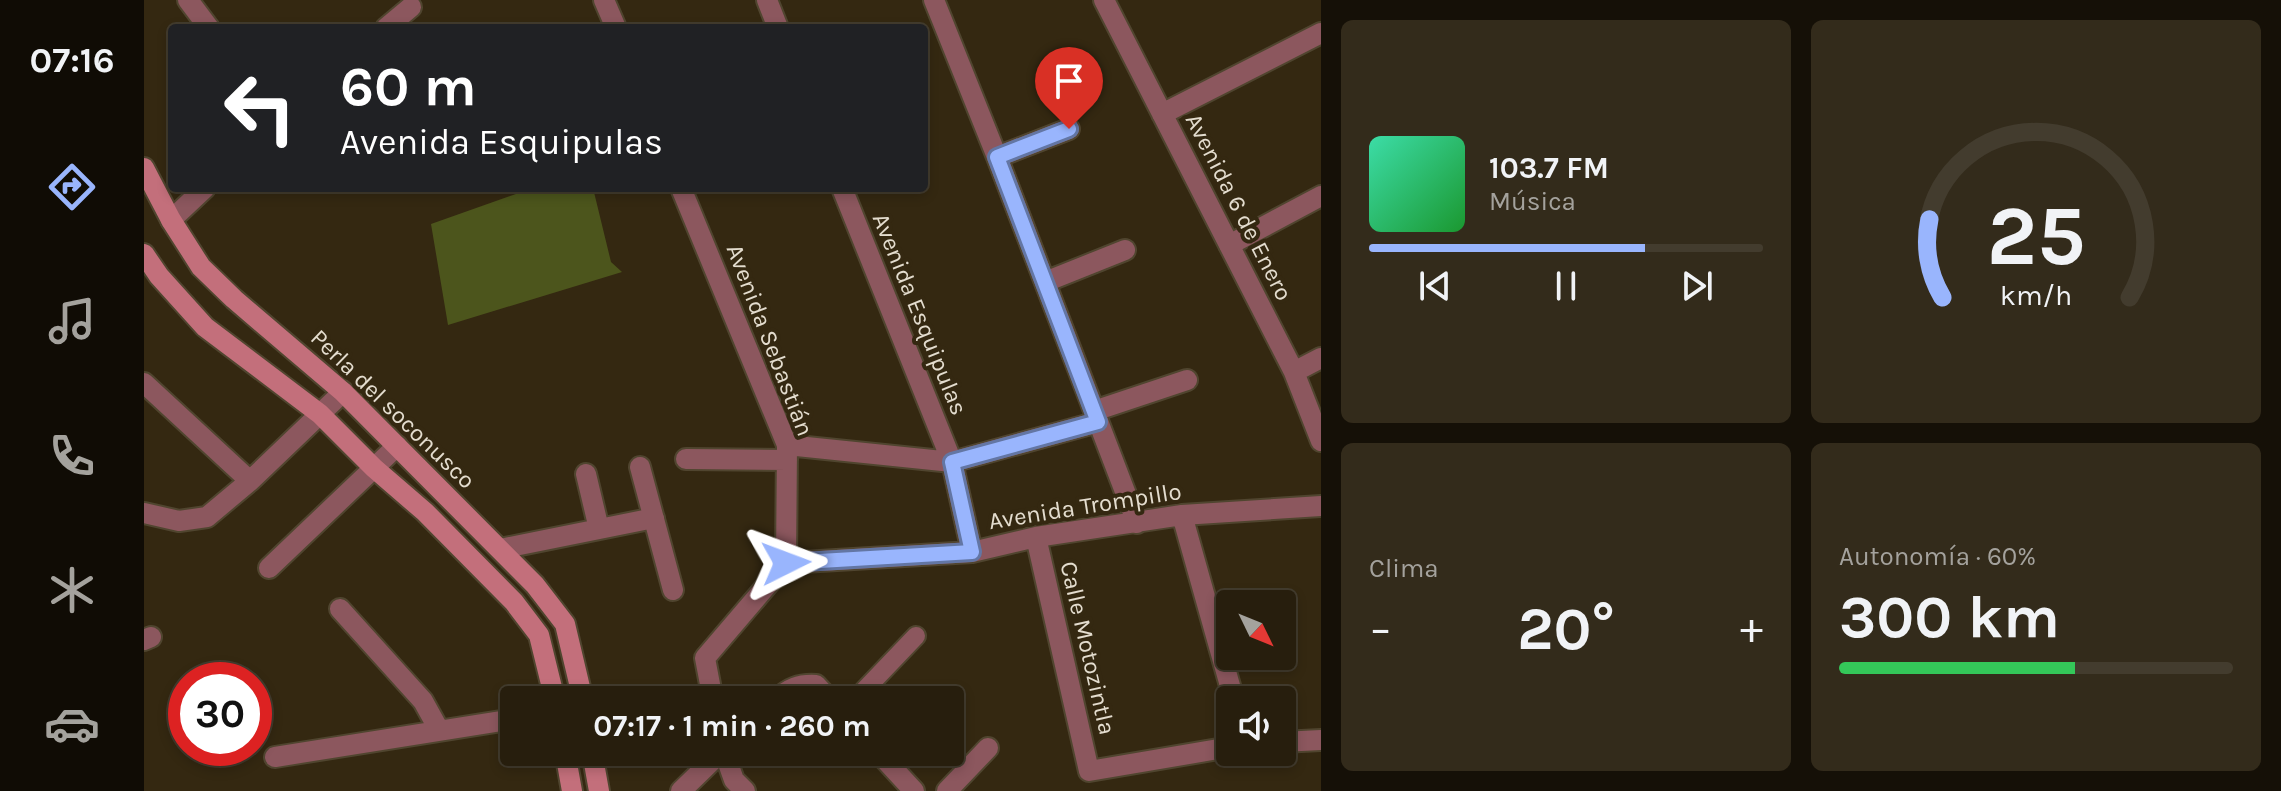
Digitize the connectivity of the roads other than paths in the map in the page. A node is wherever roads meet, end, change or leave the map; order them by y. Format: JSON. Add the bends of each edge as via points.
{"nodes":[{"id":1,"x":188,"y":0,"type":"edge"},
{"id":2,"x":604,"y":0,"type":"edge"},
{"id":3,"x":767,"y":0,"type":"edge"},
{"id":4,"x":934,"y":0,"type":"edge"},
{"id":5,"x":1104,"y":0,"type":"edge"},
{"id":6,"x":411,"y":7,"type":"dead end"},
{"id":7,"x":206,"y":24,"type":"edge"},
{"id":8,"x":391,"y":24,"type":"edge"},
{"id":9,"x":614,"y":24,"type":"edge"},
{"id":10,"x":776,"y":24,"type":"edge"},
{"id":11,"x":1321,"y":33,"type":"edge"},
{"id":12,"x":1162,"y":114,"type":"junction"},
{"id":13,"x":1069,"y":129,"type":"dead end"},
{"id":14,"x":997,"y":157,"type":"junction"},
{"id":15,"x":144,"y":168,"type":"edge"},
{"id":16,"x":201,"y":192,"type":"edge"},
{"id":17,"x":683,"y":192,"type":"edge"},
{"id":18,"x":844,"y":192,"type":"edge"},
{"id":19,"x":1321,"y":196,"type":"edge"},
{"id":20,"x":171,"y":220,"type":"junction"},
{"id":21,"x":1229,"y":245,"type":"junction"},
{"id":22,"x":1125,"y":250,"type":"dead end"},
{"id":23,"x":144,"y":254,"type":"edge"},
{"id":24,"x":1045,"y":282,"type":"junction"},
{"id":25,"x":1321,"y":358,"type":"edge"},
{"id":26,"x":1294,"y":372,"type":"junction"},
{"id":27,"x":1187,"y":380,"type":"dead end"},
{"id":28,"x":144,"y":383,"type":"edge"},
{"id":29,"x":343,"y":392,"type":"junction"},
{"id":30,"x":320,"y":414,"type":"junction"},
{"id":31,"x":1096,"y":416,"type":"junction"},
{"id":32,"x":1321,"y":441,"type":"edge"},
{"id":33,"x":397,"y":446,"type":"junction"},
{"id":34,"x":787,"y":453,"type":"junction"},
{"id":35,"x":686,"y":459,"type":"dead end"},
{"id":36,"x":952,"y":462,"type":"junction"},
{"id":37,"x":640,"y":467,"type":"dead end"},
{"id":38,"x":374,"y":468,"type":"junction"},
{"id":39,"x":586,"y":474,"type":"dead end"},
{"id":40,"x":250,"y":481,"type":"junction"},
{"id":41,"x":1321,"y":506,"type":"edge"},
{"id":42,"x":144,"y":513,"type":"edge"},
{"id":43,"x":1182,"y":515,"type":"junction"},
{"id":44,"x":654,"y":518,"type":"junction"},
{"id":45,"x":1137,"y":523,"type":"junction"},
{"id":46,"x":599,"y":529,"type":"junction"},
{"id":47,"x":1036,"y":537,"type":"junction"},
{"id":48,"x":500,"y":549,"type":"junction"},
{"id":49,"x":972,"y":552,"type":"junction"},
{"id":50,"x":786,"y":563,"type":"junction"},
{"id":51,"x":269,"y":568,"type":"dead end"},
{"id":52,"x":673,"y":590,"type":"dead end"},
{"id":53,"x":340,"y":609,"type":"dead end"},
{"id":54,"x":916,"y":636,"type":"dead end"},
{"id":55,"x":552,"y":686,"type":"edge"},
{"id":56,"x":580,"y":686,"type":"edge"},
{"id":57,"x":710,"y":686,"type":"edge"},
{"id":58,"x":797,"y":686,"type":"edge"},
{"id":59,"x":817,"y":686,"type":"edge"},
{"id":60,"x":868,"y":686,"type":"edge"},
{"id":61,"x":1230,"y":686,"type":"edge"},
{"id":62,"x":500,"y":721,"type":"edge"},
{"id":63,"x":439,"y":730,"type":"junction"},
{"id":64,"x":1321,"y":740,"type":"edge"},
{"id":65,"x":1296,"y":741,"type":"edge"},
{"id":66,"x":988,"y":748,"type":"dead end"},
{"id":67,"x":1216,"y":749,"type":"edge"},
{"id":68,"x":275,"y":757,"type":"dead end"},
{"id":69,"x":568,"y":766,"type":"edge"},
{"id":70,"x":595,"y":766,"type":"edge"},
{"id":71,"x":707,"y":766,"type":"edge"},
{"id":72,"x":728,"y":766,"type":"edge"},
{"id":73,"x":891,"y":766,"type":"edge"},
{"id":74,"x":572,"y":791,"type":"edge"},
{"id":75,"x":599,"y":791,"type":"edge"},
{"id":76,"x":681,"y":791,"type":"edge"},
{"id":77,"x":745,"y":791,"type":"edge"},
{"id":78,"x":914,"y":791,"type":"edge"},
{"id":79,"x":947,"y":791,"type":"edge"}],
"edges":[{"from":1,"to":7,"type":"street"},
{"from":2,"to":9,"type":"street"},
{"from":3,"to":10,"type":"street"},
{"from":4,"to":14,"type":"street"},
{"from":5,"to":12,"type":"street","name":"Avenida 6 de Enero"},
{"from":6,"to":8,"type":"street"},
{"from":11,"to":12,"type":"street"},
{"from":12,"to":21,"type":"street","name":"Avenida 6 de Enero"},
{"from":13,"to":14,"type":"street"},
{"from":14,"to":24,"type":"street"},
{"from":15,"to":20,"type":"main road","name":"Perla del soconusco"},
{"from":16,"to":20,"type":"street"},
{"from":17,"to":34,"type":"street","name":"Avenida Sebastián"},
{"from":18,"to":36,"type":"street","name":"Avenida Esquipulas"},
{"from":19,"to":21,"type":"street"},
{"from":20,"to":29,"type":"main road","name":"Perla del soconusco","via":[[201,267]]},
{"from":21,"to":26,"type":"street","name":"Avenida 6 de Enero"},
{"from":22,"to":24,"type":"street"},
{"from":23,"to":30,"type":"main road","via":[[205,327]]},
{"from":24,"to":31,"type":"street"},
{"from":25,"to":26,"type":"street"},
{"from":26,"to":32,"type":"street","name":"Avenida 6 de Enero"},
{"from":27,"to":31,"type":"street"},
{"from":28,"to":40,"type":"street"},
{"from":29,"to":30,"type":"street"},
{"from":29,"to":33,"type":"main road","name":"Perla del soconusco"},
{"from":30,"to":38,"type":"main road"},
{"from":30,"to":40,"type":"street"},
{"from":31,"to":36,"type":"street"},
{"from":31,"to":45,"type":"street"},
{"from":33,"to":38,"type":"street"},
{"from":33,"to":48,"type":"main road","name":"Perla del soconusco"},
{"from":34,"to":35,"type":"street"},
{"from":34,"to":36,"type":"street"},
{"from":34,"to":50,"type":"street","name":"Avenida Sebastián"},
{"from":36,"to":49,"type":"street","name":"Avenida Esquipulas"},
{"from":37,"to":44,"type":"street"},
{"from":38,"to":51,"type":"street"},
{"from":38,"to":55,"type":"main road","via":[[514,602],[539,635]]},
{"from":39,"to":46,"type":"street"},
{"from":40,"to":42,"type":"street","via":[[207,517],[179,521]]},
{"from":41,"to":43,"type":"street","name":"Avenida Trompillo"},
{"from":43,"to":45,"type":"street","name":"Avenida Trompillo"},
{"from":43,"to":61,"type":"street"},
{"from":44,"to":46,"type":"street"},
{"from":44,"to":52,"type":"street"},
{"from":45,"to":47,"type":"street","name":"Avenida Trompillo"},
{"from":46,"to":48,"type":"street"},
{"from":47,"to":49,"type":"street","name":"Avenida Trompillo"},
{"from":47,"to":67,"type":"street","name":"Calle Motozintla","via":[[1089,771]]},
{"from":48,"to":56,"type":"main road","name":"Perla del soconusco","via":[[565,624]]},
{"from":49,"to":50,"type":"street","name":"Avenida Trompillo"},
{"from":50,"to":57,"type":"street","via":[[705,658]]},
{"from":53,"to":63,"type":"street","via":[[423,701]]},
{"from":54,"to":60,"type":"street"},
{"from":58,"to":59,"type":"street"},
{"from":62,"to":63,"type":"street"},
{"from":63,"to":68,"type":"street"},
{"from":64,"to":65,"type":"street"},
{"from":66,"to":79,"type":"street"},
{"from":69,"to":74,"type":"main road"},
{"from":70,"to":75,"type":"main road"},
{"from":71,"to":76,"type":"street"},
{"from":72,"to":77,"type":"street"},
{"from":73,"to":78,"type":"street"}]}
